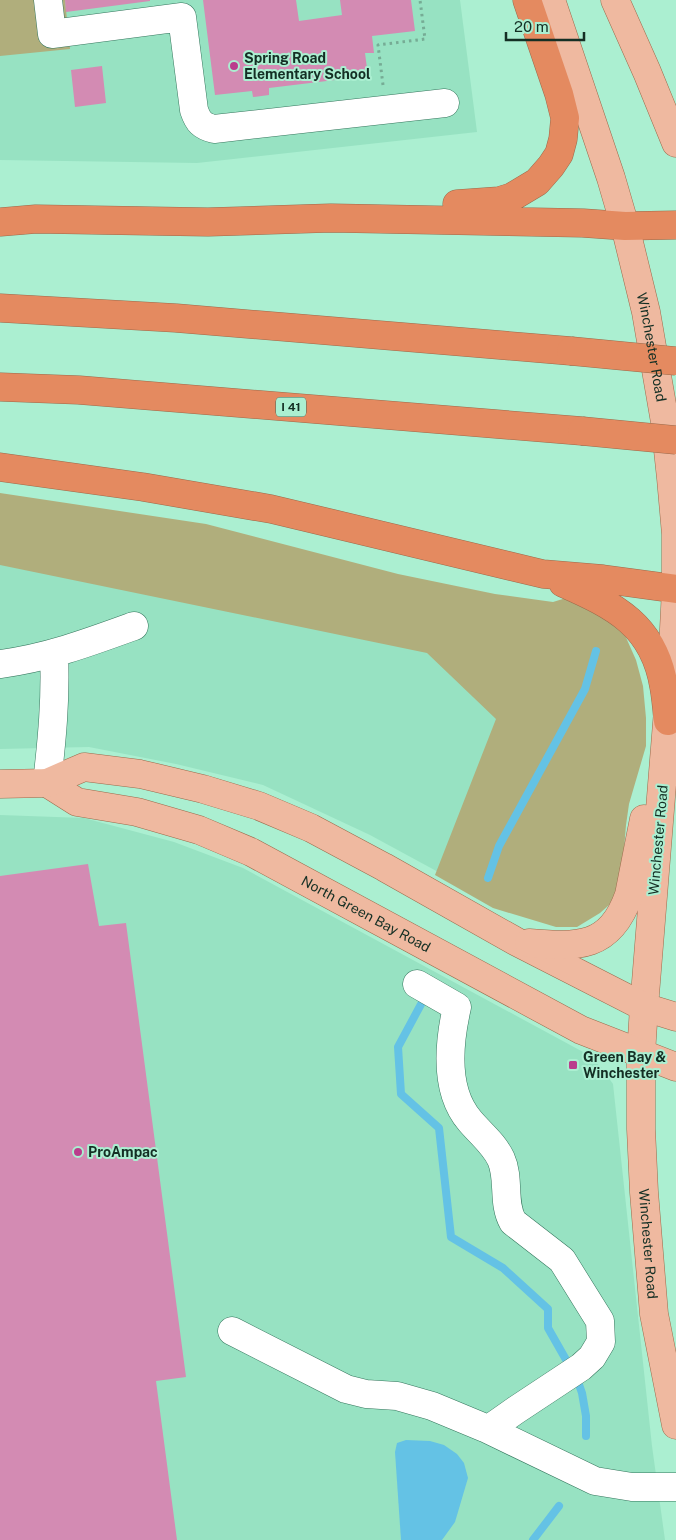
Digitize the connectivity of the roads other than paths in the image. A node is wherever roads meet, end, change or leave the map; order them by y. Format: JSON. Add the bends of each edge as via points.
{"nodes":[{"id":1,"x":48,"y":0,"type":"edge"},
{"id":2,"x":527,"y":0,"type":"edge"},
{"id":3,"x":550,"y":0,"type":"edge"},
{"id":4,"x":614,"y":0,"type":"edge"},
{"id":5,"x":446,"y":103,"type":"dead end"},
{"id":6,"x":676,"y":143,"type":"edge"},
{"id":7,"x":331,"y":218,"type":"junction"},
{"id":8,"x":0,"y":222,"type":"edge"},
{"id":9,"x":676,"y":225,"type":"edge"},
{"id":10,"x":625,"y":226,"type":"junction"},
{"id":11,"x":0,"y":308,"type":"edge"},
{"id":12,"x":676,"y":361,"type":"edge"},
{"id":13,"x":0,"y":387,"type":"edge"},
{"id":14,"x":676,"y":440,"type":"edge"},
{"id":15,"x":0,"y":467,"type":"edge"},
{"id":16,"x":544,"y":574,"type":"junction"},
{"id":17,"x":676,"y":589,"type":"edge"},
{"id":18,"x":134,"y":626,"type":"dead end"},
{"id":19,"x":54,"y":653,"type":"junction"},
{"id":20,"x":0,"y":664,"type":"edge"},
{"id":21,"x":667,"y":730,"type":"junction"},
{"id":22,"x":0,"y":784,"type":"edge"},
{"id":23,"x":47,"y":784,"type":"junction"},
{"id":24,"x":517,"y":942,"type":"junction"},
{"id":25,"x":417,"y":984,"type":"dead end"},
{"id":26,"x":644,"y":1007,"type":"junction"},
{"id":27,"x":676,"y":1017,"type":"edge"},
{"id":28,"x":641,"y":1054,"type":"junction"},
{"id":29,"x":676,"y":1067,"type":"edge"},
{"id":30,"x":232,"y":1331,"type":"dead end"},
{"id":31,"x":676,"y":1425,"type":"edge"},
{"id":32,"x":489,"y":1429,"type":"junction"},
{"id":33,"x":676,"y":1488,"type":"edge"}],
"edges":[{"from":1,"to":5,"type":"lane","via":[[52,34],[182,17],[194,110],[203,126],[214,129]]},
{"from":2,"to":7,"type":"highway","via":[[565,118],[559,154],[537,182],[499,201]]},
{"from":3,"to":10,"type":"main road","name":"Winchester Road"},
{"from":4,"to":6,"type":"main road"},
{"from":7,"to":8,"type":"highway","via":[[208,222],[36,219]]},
{"from":7,"to":10,"type":"highway"},
{"from":9,"to":10,"type":"highway"},
{"from":10,"to":17,"type":"main road","name":"Winchester Road","via":[[646,312],[665,422],[676,534]]},
{"from":11,"to":12,"type":"highway","bridge":true,"via":[[186,319]]},
{"from":13,"to":14,"type":"highway","number":"I 41","bridge":true,"via":[[79,390]]},
{"from":15,"to":16,"type":"highway","via":[[271,509]]},
{"from":16,"to":17,"type":"highway"},
{"from":16,"to":21,"type":"highway","via":[[596,597],[622,613],[641,632],[660,670]]},
{"from":17,"to":21,"type":"main road","name":"Winchester Road"},
{"from":18,"to":19,"type":"lane"},
{"from":19,"to":20,"type":"lane"},
{"from":19,"to":23,"type":"lane","via":[[54,711]]},
{"from":21,"to":24,"type":"main road","via":[[652,779],[629,895],[614,925],[603,935],[577,945]]},
{"from":21,"to":26,"type":"main road","name":"Winchester Road"},
{"from":22,"to":23,"type":"main road"},
{"from":23,"to":24,"type":"main road","via":[[84,767],[140,774],[203,788],[259,806],[312,828]]},
{"from":23,"to":28,"type":"main road","name":"North Green Bay Road","via":[[77,802],[137,812],[199,830],[250,852],[581,1030]]},
{"from":24,"to":26,"type":"main road"},
{"from":25,"to":32,"type":"lane","via":[[457,1007],[450,1043],[455,1091],[468,1119],[490,1141],[502,1161],[508,1214],[513,1222],[562,1260],[600,1321],[600,1342],[592,1357]]},
{"from":26,"to":27,"type":"main road"},
{"from":26,"to":28,"type":"main road","name":"Winchester Road"},
{"from":28,"to":29,"type":"main road","name":"North Green Bay Road"},
{"from":28,"to":31,"type":"main road","name":"Winchester Road","via":[[641,1129],[654,1314]]},
{"from":30,"to":32,"type":"lane","via":[[346,1389],[412,1399]]},
{"from":32,"to":33,"type":"lane","via":[[595,1481],[632,1487]]}]}
